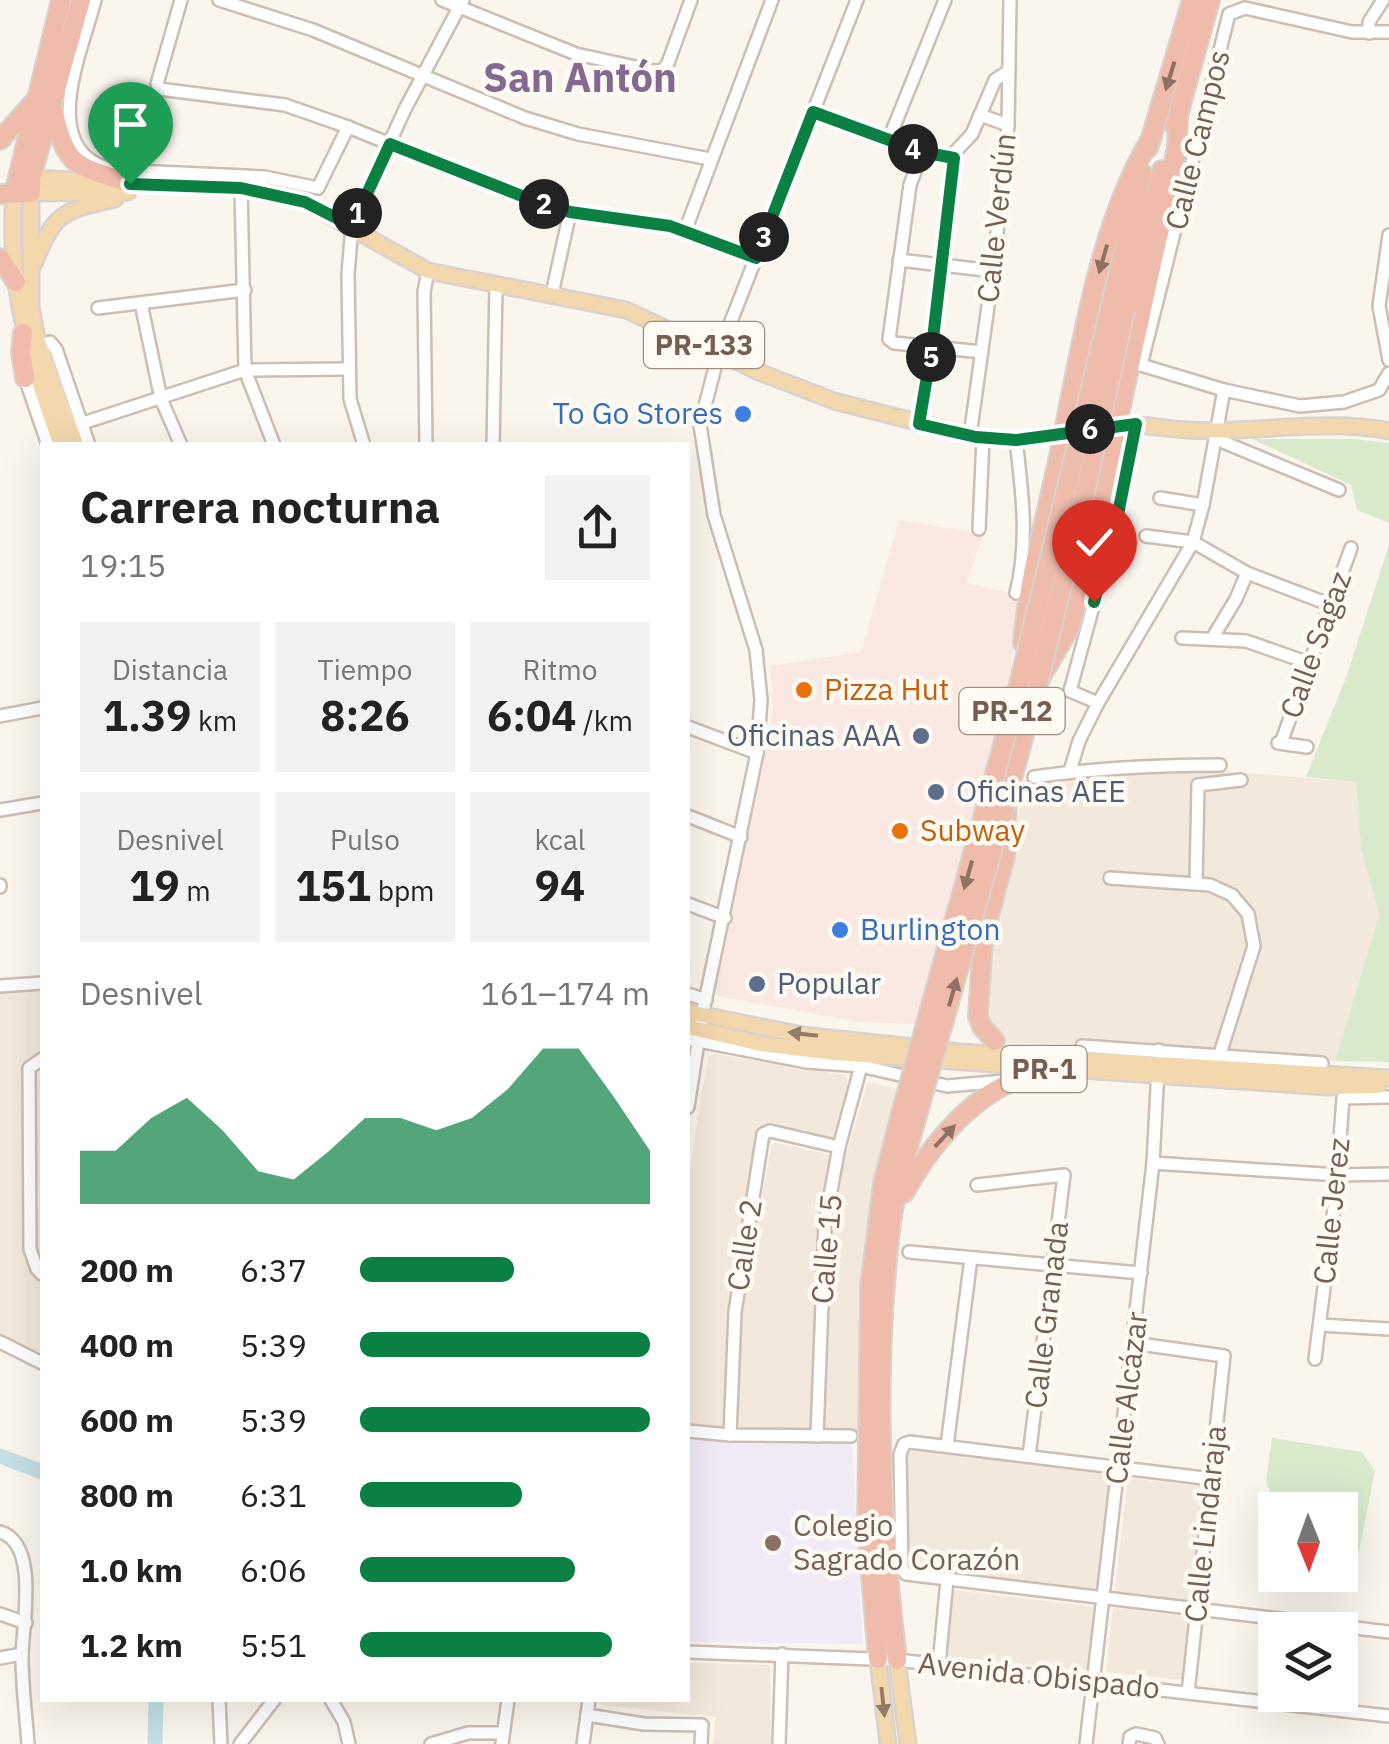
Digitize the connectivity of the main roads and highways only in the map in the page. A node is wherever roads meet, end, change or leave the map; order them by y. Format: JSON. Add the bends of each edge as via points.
{"nodes":[{"id":1,"x":61,"y":0,"type":"edge"},
{"id":2,"x":81,"y":0,"type":"edge"},
{"id":3,"x":1210,"y":0,"type":"edge"},
{"id":4,"x":1218,"y":0,"type":"edge"},
{"id":5,"x":1190,"y":5,"type":"edge"},
{"id":6,"x":1201,"y":31,"type":"junction"},
{"id":7,"x":44,"y":102,"type":"junction"},
{"id":8,"x":1178,"y":116,"type":"junction"},
{"id":9,"x":1152,"y":137,"type":"junction"},
{"id":10,"x":0,"y":140,"type":"edge"},
{"id":11,"x":15,"y":186,"type":"edge"},
{"id":12,"x":131,"y":188,"type":"junction"},
{"id":13,"x":0,"y":258,"type":"edge"},
{"id":14,"x":23,"y":278,"type":"junction"},
{"id":15,"x":1118,"y":307,"type":"junction"},
{"id":16,"x":23,"y":333,"type":"junction"},
{"id":17,"x":24,"y":378,"type":"road end"},
{"id":18,"x":1127,"y":424,"type":"junction"},
{"id":19,"x":1389,"y":431,"type":"edge"},
{"id":20,"x":1064,"y":433,"type":"junction"},
{"id":21,"x":60,"y":442,"type":"edge"},
{"id":22,"x":75,"y":442,"type":"edge"},
{"id":23,"x":1029,"y":680,"type":"junction"},
{"id":24,"x":1007,"y":798,"type":"junction"},
{"id":25,"x":694,"y":1028,"type":"edge"},
{"id":26,"x":996,"y":1041,"type":"dead end"},
{"id":27,"x":1016,"y":1080,"type":"road end"},
{"id":28,"x":1389,"y":1081,"type":"edge"},
{"id":29,"x":908,"y":1117,"type":"junction"},
{"id":30,"x":893,"y":1211,"type":"junction"},
{"id":31,"x":888,"y":1660,"type":"junction"},
{"id":32,"x":888,"y":1744,"type":"edge"},
{"id":33,"x":908,"y":1744,"type":"edge"}],
"edges":[{"from":1,"to":7,"type":"highway"},
{"from":2,"to":7,"type":"highway"},
{"from":3,"to":6,"type":"highway","number":"PR-12"},
{"from":4,"to":6,"type":"highway"},
{"from":5,"to":9,"type":"highway","number":"PR-12","one_way":true},
{"from":6,"to":8,"type":"highway","number":"PR-12"},
{"from":7,"to":10,"type":"highway"},
{"from":7,"to":11,"type":"highway"},
{"from":7,"to":12,"type":"highway","via":[[72,160]]},
{"from":8,"to":15,"type":"highway","number":"PR-12"},
{"from":8,"to":18,"type":"highway"},
{"from":9,"to":15,"type":"highway","number":"PR-12"},
{"from":9,"to":20,"type":"highway","one_way":true,"via":[[1130,174],[1102,262]]},
{"from":11,"to":12,"type":"main road","number":"PR-133"},
{"from":11,"to":14,"type":"main road"},
{"from":12,"to":14,"type":"main road","via":[[62,215]]},
{"from":12,"to":20,"type":"main road","number":"PR-133","via":[[241,188],[305,202],[428,271],[626,310],[802,390],[977,437]]},
{"from":13,"to":14,"type":"highway"},
{"from":14,"to":16,"type":"main road"},
{"from":14,"to":22,"type":"main road"},
{"from":15,"to":23,"type":"highway","number":"PR-12","bridge":true},
{"from":16,"to":17,"type":"highway"},
{"from":16,"to":21,"type":"main road"},
{"from":18,"to":19,"type":"main road","number":"PR-133","via":[[1217,434],[1340,426]]},
{"from":18,"to":20,"type":"main road","number":"PR-133"},
{"from":18,"to":23,"type":"highway","bridge":true,"via":[[1070,629]]},
{"from":20,"to":23,"type":"highway","bridge":true,"via":[[1025,620]]},
{"from":23,"to":24,"type":"highway","number":"PR-12"},
{"from":23,"to":29,"type":"highway","number":"PR-12","one_way":true,"bridge":true},
{"from":24,"to":26,"type":"highway","bridge":true,"via":[[1004,856],[983,938],[978,1016]]},
{"from":29,"to":24,"type":"highway","number":"PR-12","one_way":true,"bridge":true},
{"from":25,"to":28,"type":"main road","number":"PR-1"},
{"from":30,"to":27,"type":"highway","one_way":true,"via":[[947,1134],[978,1102]]},
{"from":29,"to":30,"type":"highway","number":"PR-12"},
{"from":29,"to":31,"type":"highway","number":"PR-12","via":[[881,1197],[870,1288],[867,1529]]},
{"from":30,"to":31,"type":"highway","number":"PR-12","via":[[884,1300],[882,1457]]},
{"from":31,"to":32,"type":"main road","number":"PR-12","one_way":true},
{"from":31,"to":33,"type":"main road","number":"PR-12"}]}
